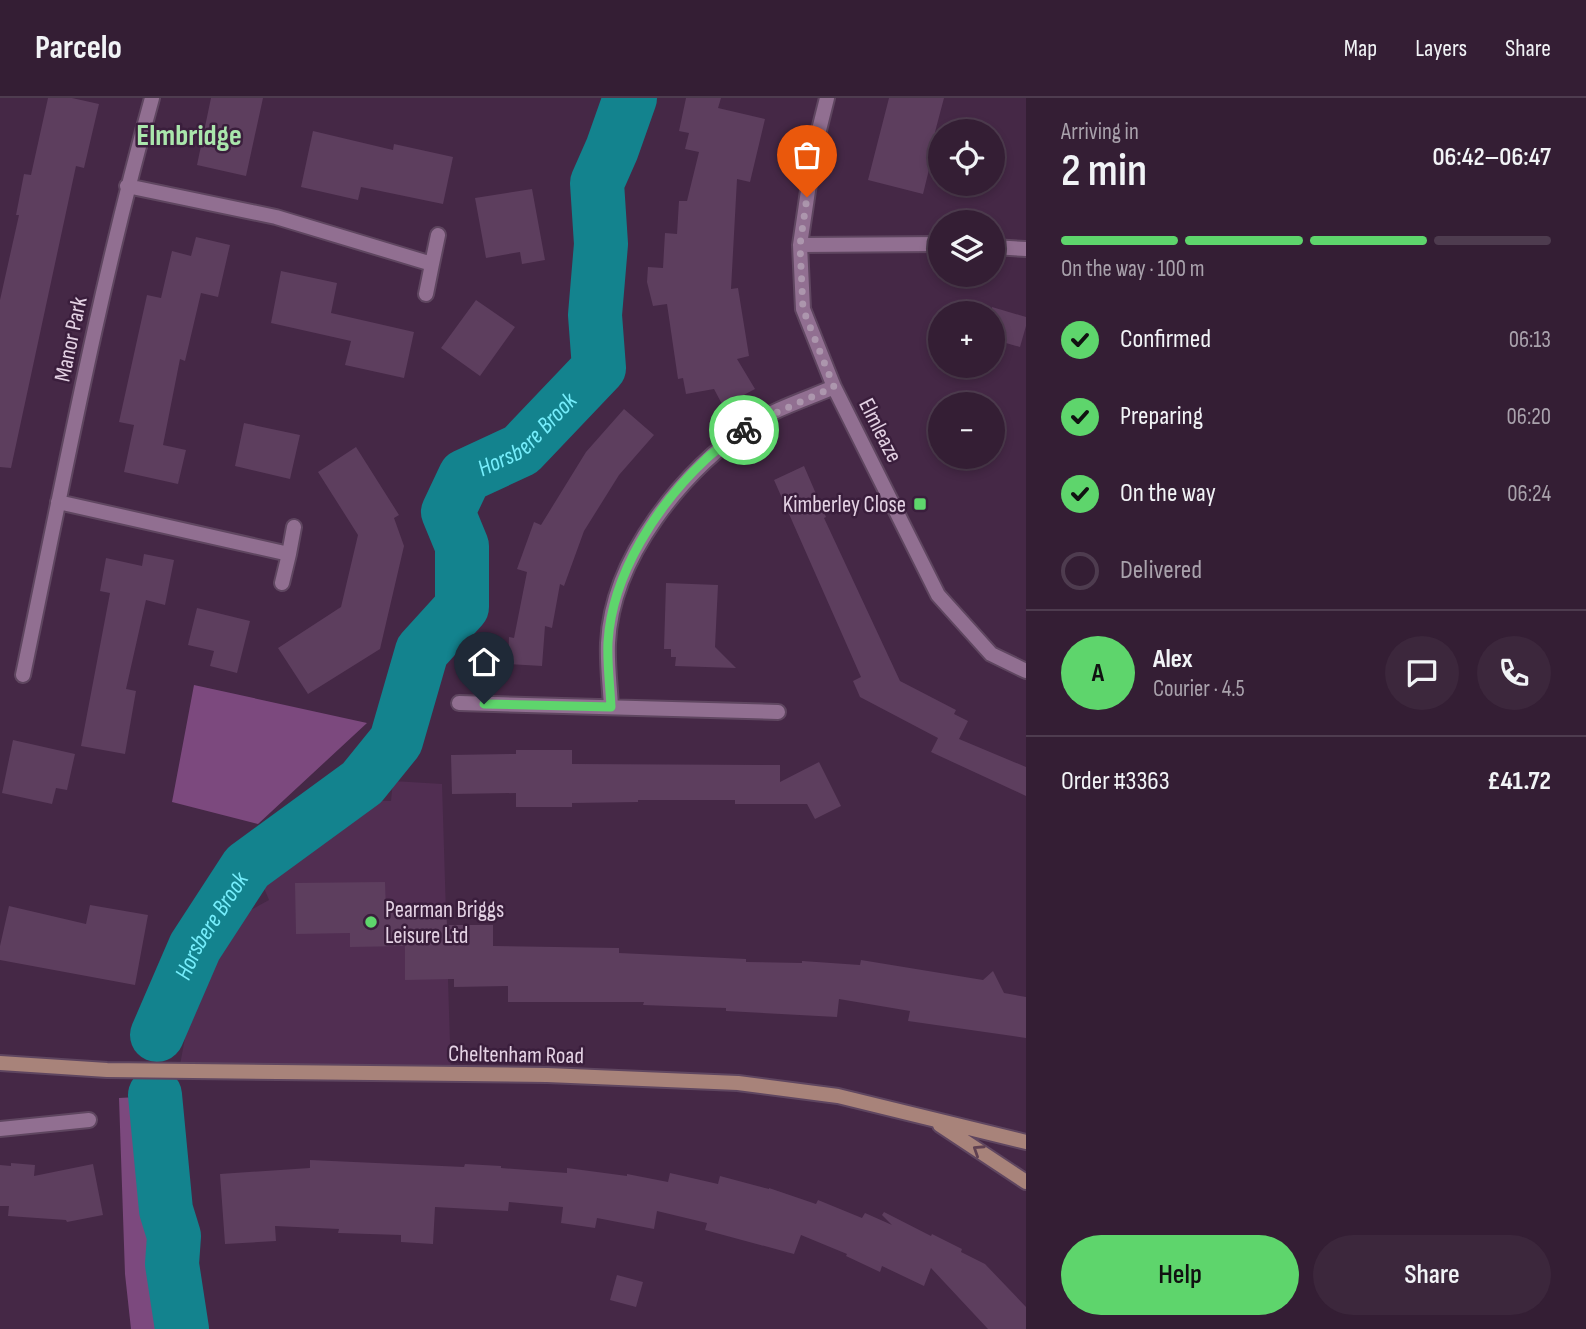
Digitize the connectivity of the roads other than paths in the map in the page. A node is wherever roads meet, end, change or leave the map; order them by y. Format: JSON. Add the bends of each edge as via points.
{"nodes":[{"id":1,"x":152,"y":98,"type":"edge"},
{"id":2,"x":827,"y":98,"type":"edge"},
{"id":3,"x":127,"y":186,"type":"junction"},
{"id":4,"x":438,"y":235,"type":"dead end"},
{"id":5,"x":928,"y":244,"type":"edge"},
{"id":6,"x":800,"y":245,"type":"junction"},
{"id":7,"x":1005,"y":248,"type":"edge"},
{"id":8,"x":1026,"y":249,"type":"edge"},
{"id":9,"x":432,"y":264,"type":"junction"},
{"id":10,"x":426,"y":293,"type":"dead end"},
{"id":11,"x":834,"y":387,"type":"junction"},
{"id":12,"x":58,"y":502,"type":"junction"},
{"id":13,"x":295,"y":527,"type":"dead end"},
{"id":14,"x":289,"y":554,"type":"junction"},
{"id":15,"x":282,"y":583,"type":"dead end"},
{"id":16,"x":1026,"y":671,"type":"edge"},
{"id":17,"x":23,"y":675,"type":"dead end"},
{"id":18,"x":459,"y":703,"type":"dead end"},
{"id":19,"x":611,"y":707,"type":"junction"},
{"id":20,"x":778,"y":712,"type":"dead end"},
{"id":21,"x":0,"y":1063,"type":"edge"},
{"id":22,"x":930,"y":1118,"type":"junction"},
{"id":23,"x":89,"y":1120,"type":"dead end"},
{"id":24,"x":0,"y":1129,"type":"edge"},
{"id":25,"x":1026,"y":1142,"type":"edge"},
{"id":26,"x":1026,"y":1182,"type":"edge"}],
"edges":[{"from":1,"to":3,"type":"street","name":"Manor Park"},
{"from":2,"to":6,"type":"street","name":"Elmleaze"},
{"from":3,"to":9,"type":"street","via":[[276,217]]},
{"from":3,"to":12,"type":"street","name":"Manor Park"},
{"from":4,"to":9,"type":"street"},
{"from":5,"to":6,"type":"street"},
{"from":6,"to":11,"type":"street","name":"Elmleaze","via":[[803,309]]},
{"from":7,"to":8,"type":"street"},
{"from":9,"to":10,"type":"street"},
{"from":11,"to":16,"type":"street","name":"Elmleaze","via":[[938,595],[991,654]]},
{"from":11,"to":19,"type":"street","via":[[753,423],[706,459],[669,500],[638,548],[617,596],[608,642]]},
{"from":12,"to":14,"type":"street"},
{"from":12,"to":17,"type":"street","name":"Manor Park"},
{"from":13,"to":14,"type":"street"},
{"from":14,"to":15,"type":"street"},
{"from":18,"to":19,"type":"street"},
{"from":19,"to":20,"type":"street"},
{"from":21,"to":22,"type":"main road","name":"Cheltenham Road","via":[[107,1070],[547,1075],[738,1083],[838,1096]]},
{"from":22,"to":25,"type":"main road","name":"Cheltenham Road"},
{"from":26,"to":22,"type":"main road","one_way":true},
{"from":23,"to":24,"type":"street"}]}
